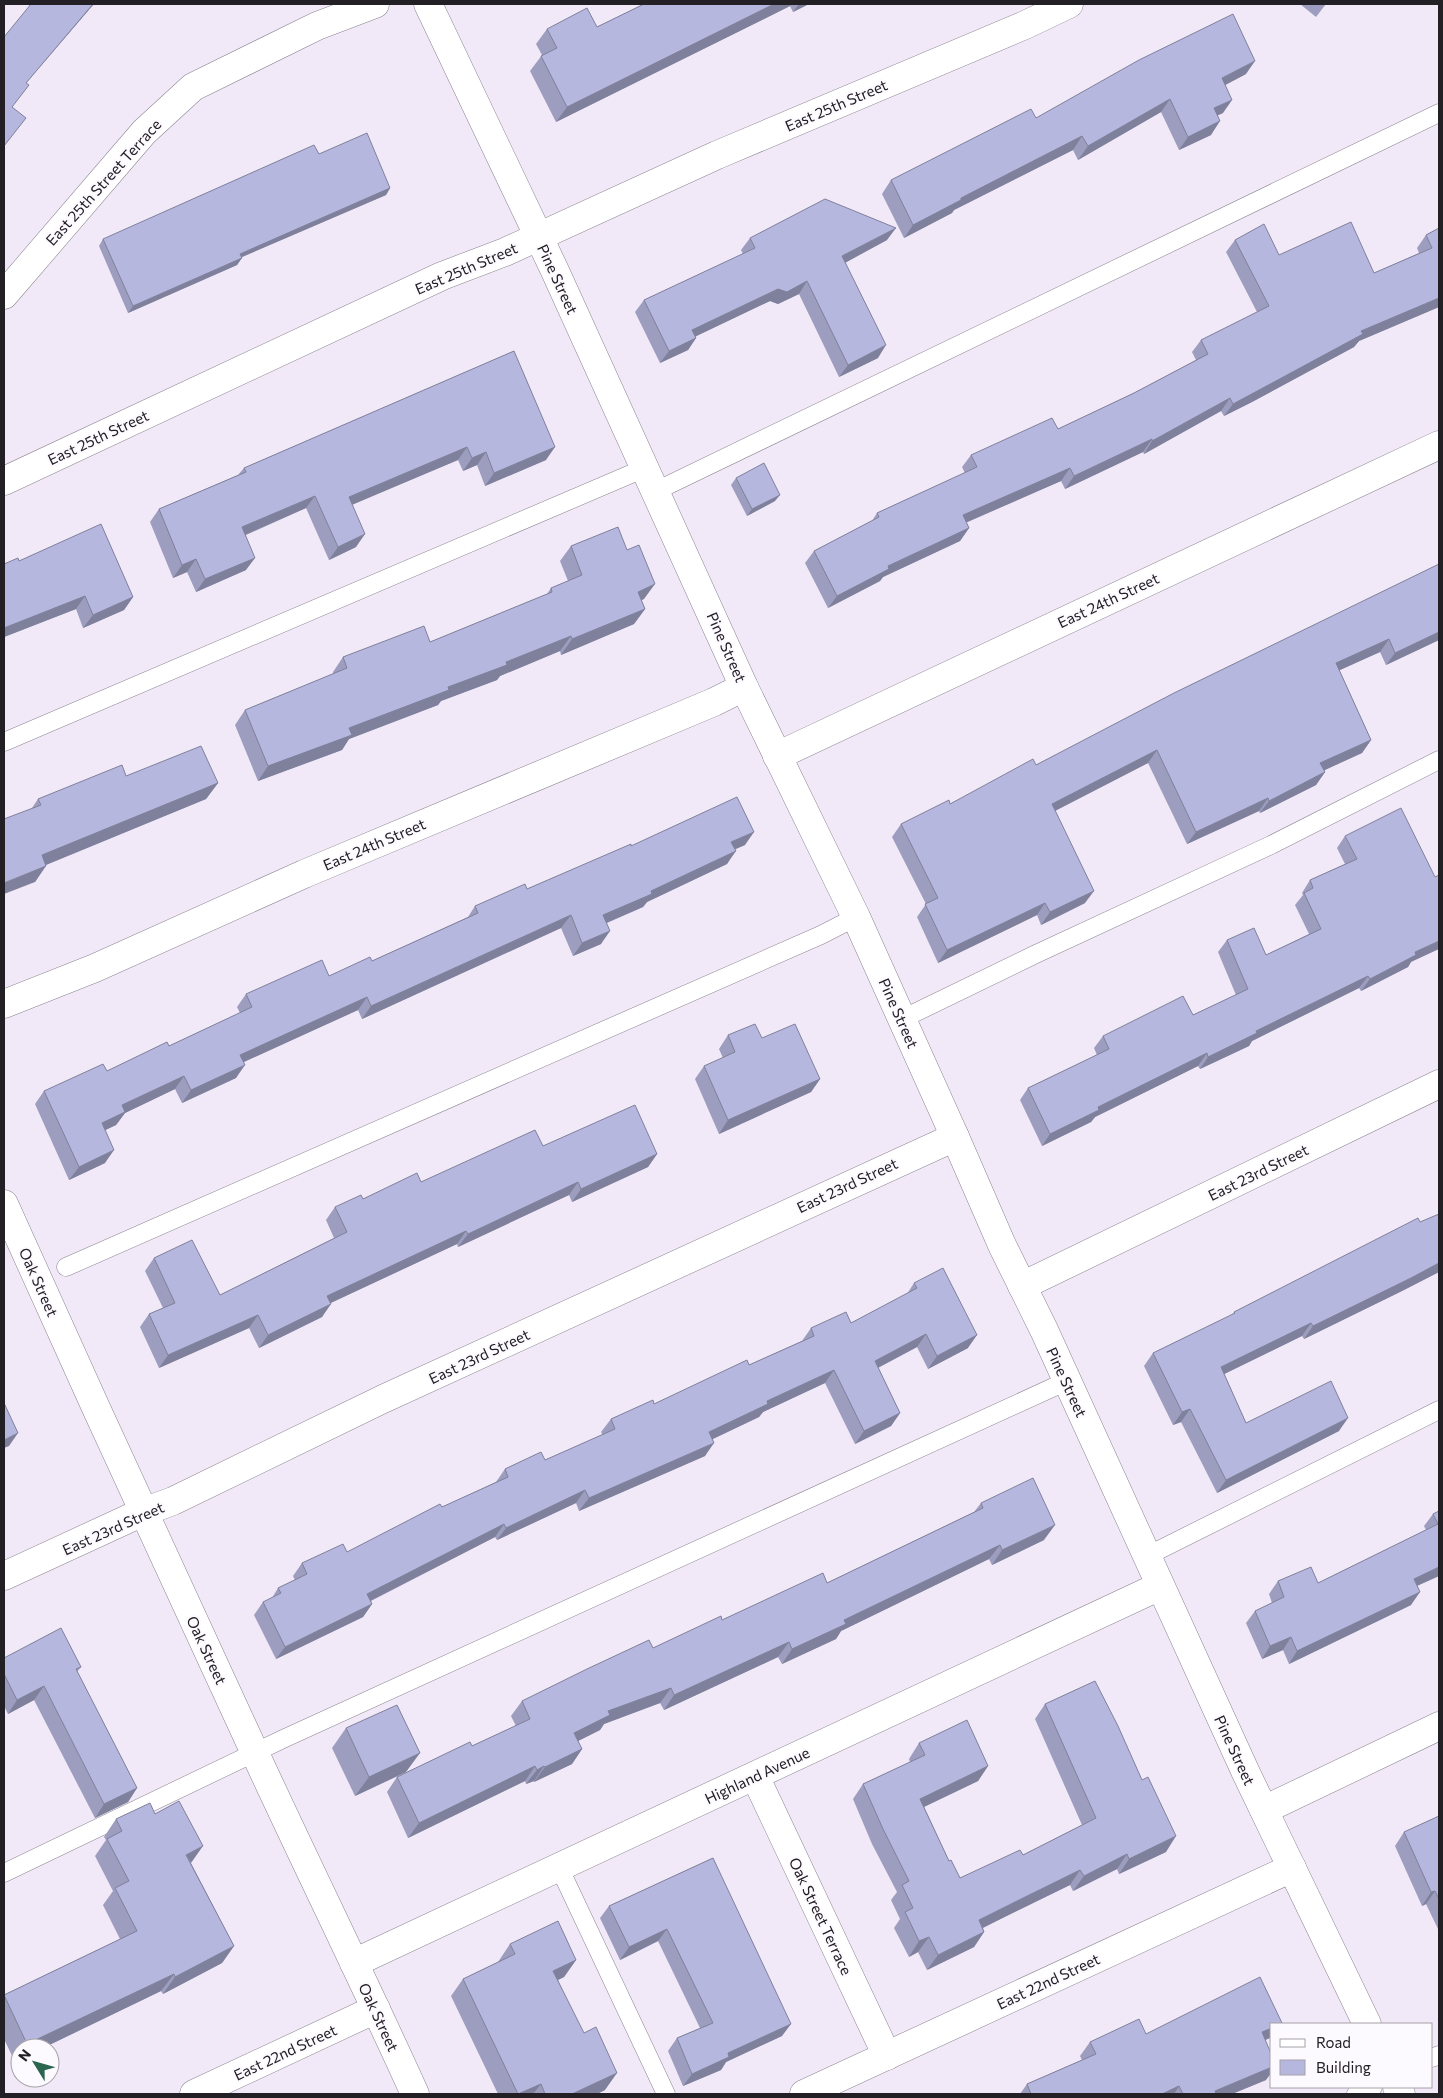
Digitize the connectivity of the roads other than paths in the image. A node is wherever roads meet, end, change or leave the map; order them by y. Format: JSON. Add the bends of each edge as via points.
{"nodes":[{"id":1,"x":375,"y":4,"type":"edge"},
{"id":2,"x":428,"y":4,"type":"edge"},
{"id":3,"x":1069,"y":4,"type":"edge"},
{"id":4,"x":1439,"y":113,"type":"edge"},
{"id":5,"x":539,"y":237,"type":"junction"},
{"id":6,"x":4,"y":295,"type":"edge"},
{"id":7,"x":1439,"y":445,"type":"edge"},
{"id":8,"x":650,"y":480,"type":"junction"},
{"id":9,"x":4,"y":481,"type":"edge"},
{"id":10,"x":744,"y":687,"type":"junction"},
{"id":11,"x":4,"y":742,"type":"edge"},
{"id":12,"x":777,"y":756,"type":"junction"},
{"id":13,"x":1439,"y":760,"type":"edge"},
{"id":14,"x":856,"y":917,"type":"junction"},
{"id":15,"x":4,"y":1004,"type":"edge"},
{"id":16,"x":902,"y":1019,"type":"junction"},
{"id":17,"x":1439,"y":1084,"type":"edge"},
{"id":18,"x":955,"y":1137,"type":"junction"},
{"id":19,"x":4,"y":1204,"type":"edge"},
{"id":20,"x":66,"y":1267,"type":"dead end"},
{"id":21,"x":1022,"y":1286,"type":"junction"},
{"id":22,"x":1067,"y":1381,"type":"junction"},
{"id":23,"x":1439,"y":1410,"type":"edge"},
{"id":24,"x":143,"y":1512,"type":"junction"},
{"id":25,"x":1147,"y":1556,"type":"junction"},
{"id":26,"x":4,"y":1576,"type":"edge"},
{"id":27,"x":1160,"y":1586,"type":"junction"},
{"id":28,"x":1439,"y":1726,"type":"edge"},
{"id":29,"x":254,"y":1752,"type":"junction"},
{"id":30,"x":755,"y":1776,"type":"junction"},
{"id":31,"x":1264,"y":1810,"type":"junction"},
{"id":32,"x":559,"y":1868,"type":"junction"},
{"id":33,"x":1292,"y":1868,"type":"junction"},
{"id":34,"x":4,"y":1873,"type":"edge"},
{"id":35,"x":354,"y":1963,"type":"junction"},
{"id":36,"x":376,"y":2010,"type":"junction"},
{"id":37,"x":1367,"y":2023,"type":"edge"},
{"id":38,"x":887,"y":2056,"type":"junction"},
{"id":39,"x":1371,"y":2088,"type":"edge"},
{"id":40,"x":194,"y":2094,"type":"edge"},
{"id":41,"x":415,"y":2094,"type":"edge"},
{"id":42,"x":666,"y":2094,"type":"edge"},
{"id":43,"x":804,"y":2094,"type":"edge"},
{"id":44,"x":1356,"y":2094,"type":"edge"}],
"edges":[{"from":1,"to":6,"type":"street","name":"East 25th Street Terrace","via":[[317,26],[193,87],[144,132]]},
{"from":2,"to":5,"type":"street","name":"Pine Street"},
{"from":3,"to":5,"type":"street","name":"East 25th Street","via":[[717,155]]},
{"from":4,"to":8,"type":"lane"},
{"from":5,"to":8,"type":"street","name":"Pine Street"},
{"from":5,"to":9,"type":"street","name":"East 25th Street","via":[[442,276]]},
{"from":7,"to":12,"type":"street","name":"East 24th Street"},
{"from":8,"to":10,"type":"street","name":"Pine Street"},
{"from":8,"to":11,"type":"lane"},
{"from":10,"to":12,"type":"street","name":"Pine Street"},
{"from":10,"to":15,"type":"street","name":"East 24th Street","via":[[304,874],[95,968]]},
{"from":12,"to":14,"type":"street","name":"Pine Street"},
{"from":13,"to":16,"type":"lane","via":[[1271,845]]},
{"from":14,"to":16,"type":"street","name":"Pine Street"},
{"from":14,"to":20,"type":"lane"},
{"from":16,"to":18,"type":"street","name":"Pine Street"},
{"from":17,"to":21,"type":"street","name":"East 23rd Street"},
{"from":18,"to":21,"type":"street","name":"Pine Street"},
{"from":18,"to":24,"type":"street","name":"East 23rd Street","via":[[383,1399],[173,1501]]},
{"from":19,"to":24,"type":"street","name":"Oak Street"},
{"from":21,"to":22,"type":"street","name":"Pine Street"},
{"from":22,"to":25,"type":"street","name":"Pine Street"},
{"from":22,"to":29,"type":"lane"},
{"from":23,"to":25,"type":"lane"},
{"from":24,"to":26,"type":"street","name":"East 23rd Street"},
{"from":24,"to":29,"type":"street","name":"Oak Street"},
{"from":25,"to":27,"type":"street","name":"Pine Street"},
{"from":27,"to":30,"type":"street","name":"Highland Avenue"},
{"from":27,"to":31,"type":"street","name":"Pine Street"},
{"from":28,"to":31,"type":"street"},
{"from":29,"to":34,"type":"lane"},
{"from":29,"to":35,"type":"street","name":"Oak Street"},
{"from":30,"to":32,"type":"street","name":"Highland Avenue"},
{"from":30,"to":38,"type":"street","name":"Oak Street Terrace"},
{"from":31,"to":33,"type":"street","name":"Pine Street"},
{"from":32,"to":35,"type":"street","name":"Highland Avenue"},
{"from":32,"to":42,"type":"lane"},
{"from":33,"to":37,"type":"street","name":"Pine Street"},
{"from":33,"to":38,"type":"street","name":"East 22nd Street"},
{"from":35,"to":36,"type":"street","name":"Oak Street"},
{"from":36,"to":40,"type":"street","name":"East 22nd Street"},
{"from":36,"to":41,"type":"street","name":"Oak Street"},
{"from":38,"to":43,"type":"street","name":"East 22nd Street"},
{"from":39,"to":44,"type":"lane"}]}
